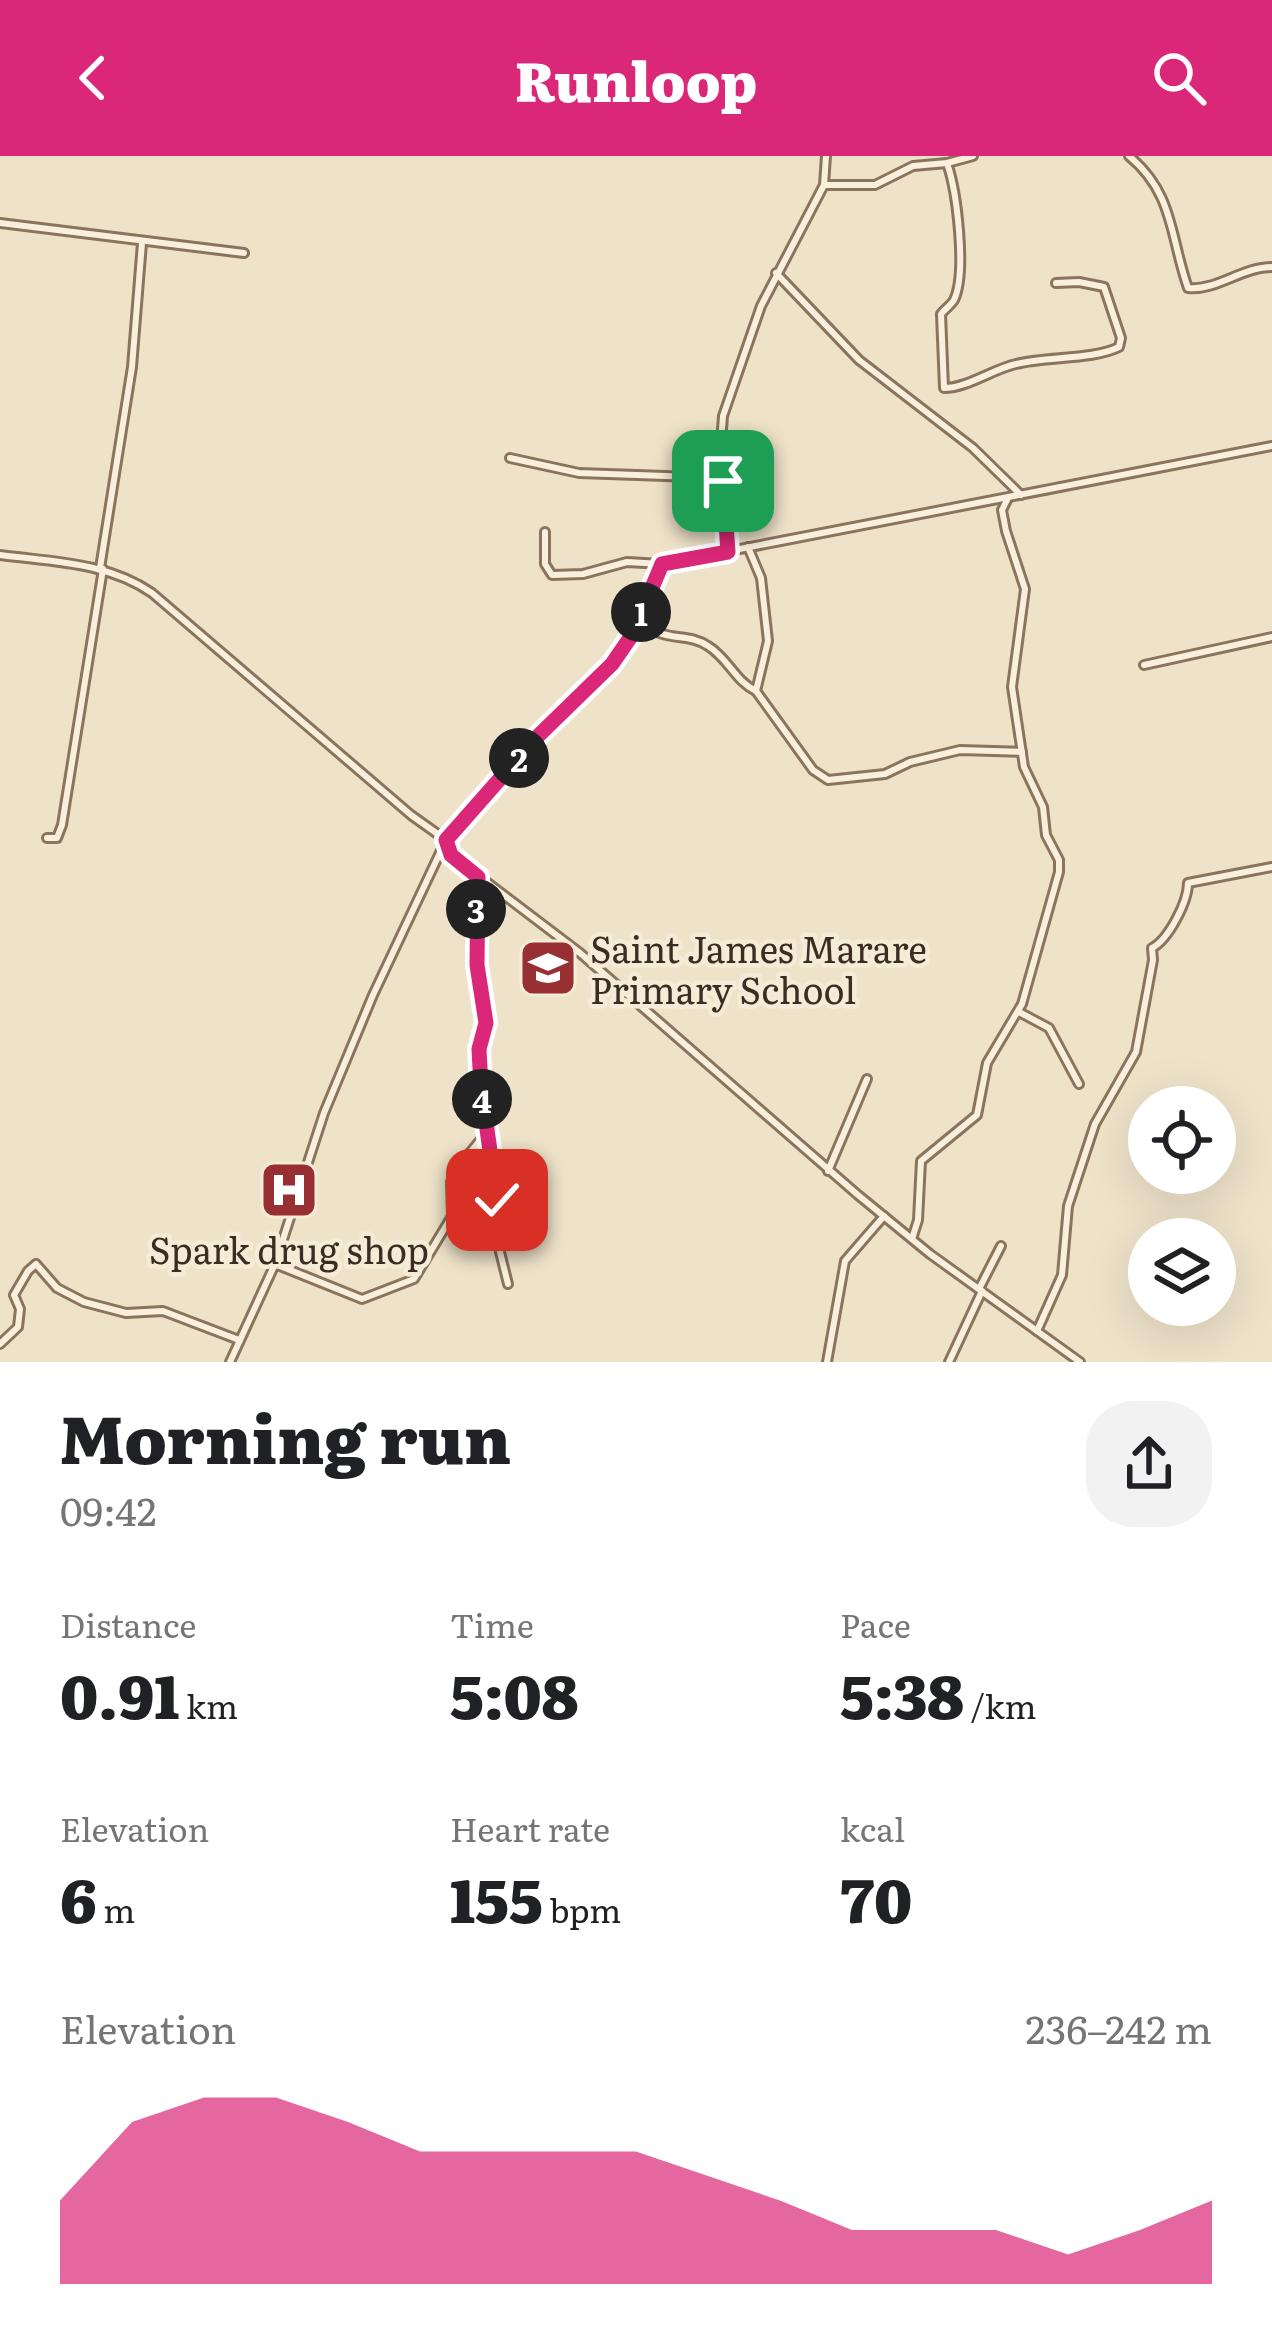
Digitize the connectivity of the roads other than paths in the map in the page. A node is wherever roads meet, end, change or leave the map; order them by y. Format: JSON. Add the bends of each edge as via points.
{"nodes":[{"id":1,"x":826,"y":156,"type":"edge"},
{"id":2,"x":973,"y":156,"type":"edge"},
{"id":3,"x":1130,"y":156,"type":"edge"},
{"id":4,"x":947,"y":164,"type":"junction"},
{"id":5,"x":824,"y":185,"type":"junction"},
{"id":6,"x":0,"y":223,"type":"edge"},
{"id":7,"x":142,"y":243,"type":"junction"},
{"id":8,"x":244,"y":253,"type":"dead end"},
{"id":9,"x":1272,"y":267,"type":"edge"},
{"id":10,"x":776,"y":273,"type":"junction"},
{"id":11,"x":1056,"y":283,"type":"dead end"},
{"id":12,"x":1272,"y":446,"type":"edge"},
{"id":13,"x":510,"y":458,"type":"dead end"},
{"id":14,"x":723,"y":478,"type":"junction"},
{"id":15,"x":1021,"y":495,"type":"junction"},
{"id":16,"x":1008,"y":497,"type":"junction"},
{"id":17,"x":544,"y":532,"type":"dead end"},
{"id":18,"x":748,"y":545,"type":"junction"},
{"id":19,"x":728,"y":552,"type":"junction"},
{"id":20,"x":0,"y":555,"type":"edge"},
{"id":21,"x":662,"y":564,"type":"junction"},
{"id":22,"x":101,"y":568,"type":"junction"},
{"id":23,"x":638,"y":620,"type":"junction"},
{"id":24,"x":1272,"y":637,"type":"edge"},
{"id":25,"x":1144,"y":665,"type":"dead end"},
{"id":26,"x":757,"y":691,"type":"junction"},
{"id":27,"x":1022,"y":752,"type":"junction"},
{"id":28,"x":46,"y":838,"type":"dead end"},
{"id":29,"x":446,"y":840,"type":"junction"},
{"id":30,"x":1272,"y":867,"type":"edge"},
{"id":31,"x":478,"y":877,"type":"junction"},
{"id":32,"x":1019,"y":1012,"type":"junction"},
{"id":33,"x":867,"y":1079,"type":"dead end"},
{"id":34,"x":1079,"y":1084,"type":"dead end"},
{"id":35,"x":487,"y":1132,"type":"junction"},
{"id":36,"x":828,"y":1171,"type":"junction"},
{"id":37,"x":884,"y":1216,"type":"junction"},
{"id":38,"x":912,"y":1239,"type":"junction"},
{"id":39,"x":1001,"y":1246,"type":"dead end"},
{"id":40,"x":275,"y":1264,"type":"junction"},
{"id":41,"x":508,"y":1284,"type":"dead end"},
{"id":42,"x":981,"y":1290,"type":"junction"},
{"id":43,"x":1037,"y":1331,"type":"junction"},
{"id":44,"x":239,"y":1340,"type":"junction"},
{"id":45,"x":0,"y":1344,"type":"edge"},
{"id":46,"x":230,"y":1362,"type":"edge"},
{"id":47,"x":827,"y":1362,"type":"edge"},
{"id":48,"x":949,"y":1362,"type":"edge"},
{"id":49,"x":1080,"y":1362,"type":"edge"}],
"edges":[{"from":1,"to":5,"type":"street"},
{"from":2,"to":4,"type":"street"},
{"from":3,"to":9,"type":"street","via":[[1162,193],[1188,288]]},
{"from":4,"to":5,"type":"street","via":[[913,166],[875,185]]},
{"from":4,"to":11,"type":"street","via":[[960,239],[956,295],[941,314],[944,388],[1015,364],[1119,347],[1104,287]]},
{"from":5,"to":10,"type":"street"},
{"from":6,"to":7,"type":"street"},
{"from":7,"to":8,"type":"street"},
{"from":7,"to":22,"type":"street"},
{"from":10,"to":14,"type":"street","via":[[724,416]]},
{"from":10,"to":15,"type":"street","via":[[859,359]]},
{"from":12,"to":15,"type":"street"},
{"from":13,"to":14,"type":"street","via":[[579,473]]},
{"from":14,"to":19,"type":"street"},
{"from":15,"to":16,"type":"street"},
{"from":16,"to":18,"type":"street"},
{"from":16,"to":27,"type":"street","via":[[1006,532],[1025,589],[1012,687]]},
{"from":17,"to":21,"type":"street","via":[[552,575]]},
{"from":18,"to":19,"type":"street"},
{"from":18,"to":26,"type":"street","via":[[768,641]]},
{"from":19,"to":21,"type":"street"},
{"from":20,"to":22,"type":"street"},
{"from":21,"to":23,"type":"street"},
{"from":22,"to":28,"type":"street","via":[[62,825],[57,838]]},
{"from":22,"to":29,"type":"street","via":[[152,593]]},
{"from":23,"to":26,"type":"street","via":[[661,636],[705,644]]},
{"from":23,"to":29,"type":"street","via":[[612,664]]},
{"from":24,"to":25,"type":"street"},
{"from":26,"to":27,"type":"street","via":[[828,780],[886,774],[960,749]]},
{"from":27,"to":32,"type":"street","via":[[1060,866]]},
{"from":29,"to":31,"type":"street","via":[[451,855]]},
{"from":29,"to":40,"type":"street","via":[[324,1113]]},
{"from":30,"to":43,"type":"street","via":[[1188,884],[1164,941],[1152,948],[1136,1052],[1095,1124],[1068,1206],[1062,1275]]},
{"from":31,"to":35,"type":"street"},
{"from":31,"to":36,"type":"street","via":[[580,953]]},
{"from":32,"to":34,"type":"street","via":[[1048,1028]]},
{"from":32,"to":38,"type":"street","via":[[987,1063],[974,1120],[921,1161]]},
{"from":33,"to":36,"type":"street"},
{"from":35,"to":40,"type":"street","via":[[455,1171],[452,1216],[414,1279],[352,1298]]},
{"from":35,"to":41,"type":"street"},
{"from":36,"to":37,"type":"street"},
{"from":37,"to":38,"type":"street"},
{"from":37,"to":47,"type":"street","via":[[845,1261]]},
{"from":38,"to":42,"type":"street"},
{"from":39,"to":42,"type":"street"},
{"from":40,"to":44,"type":"street"},
{"from":42,"to":43,"type":"street"},
{"from":42,"to":48,"type":"street"},
{"from":43,"to":49,"type":"street"},
{"from":44,"to":45,"type":"street","via":[[163,1311],[126,1313],[84,1302],[36,1264],[14,1295],[18,1327]]},
{"from":44,"to":46,"type":"street"}]}
